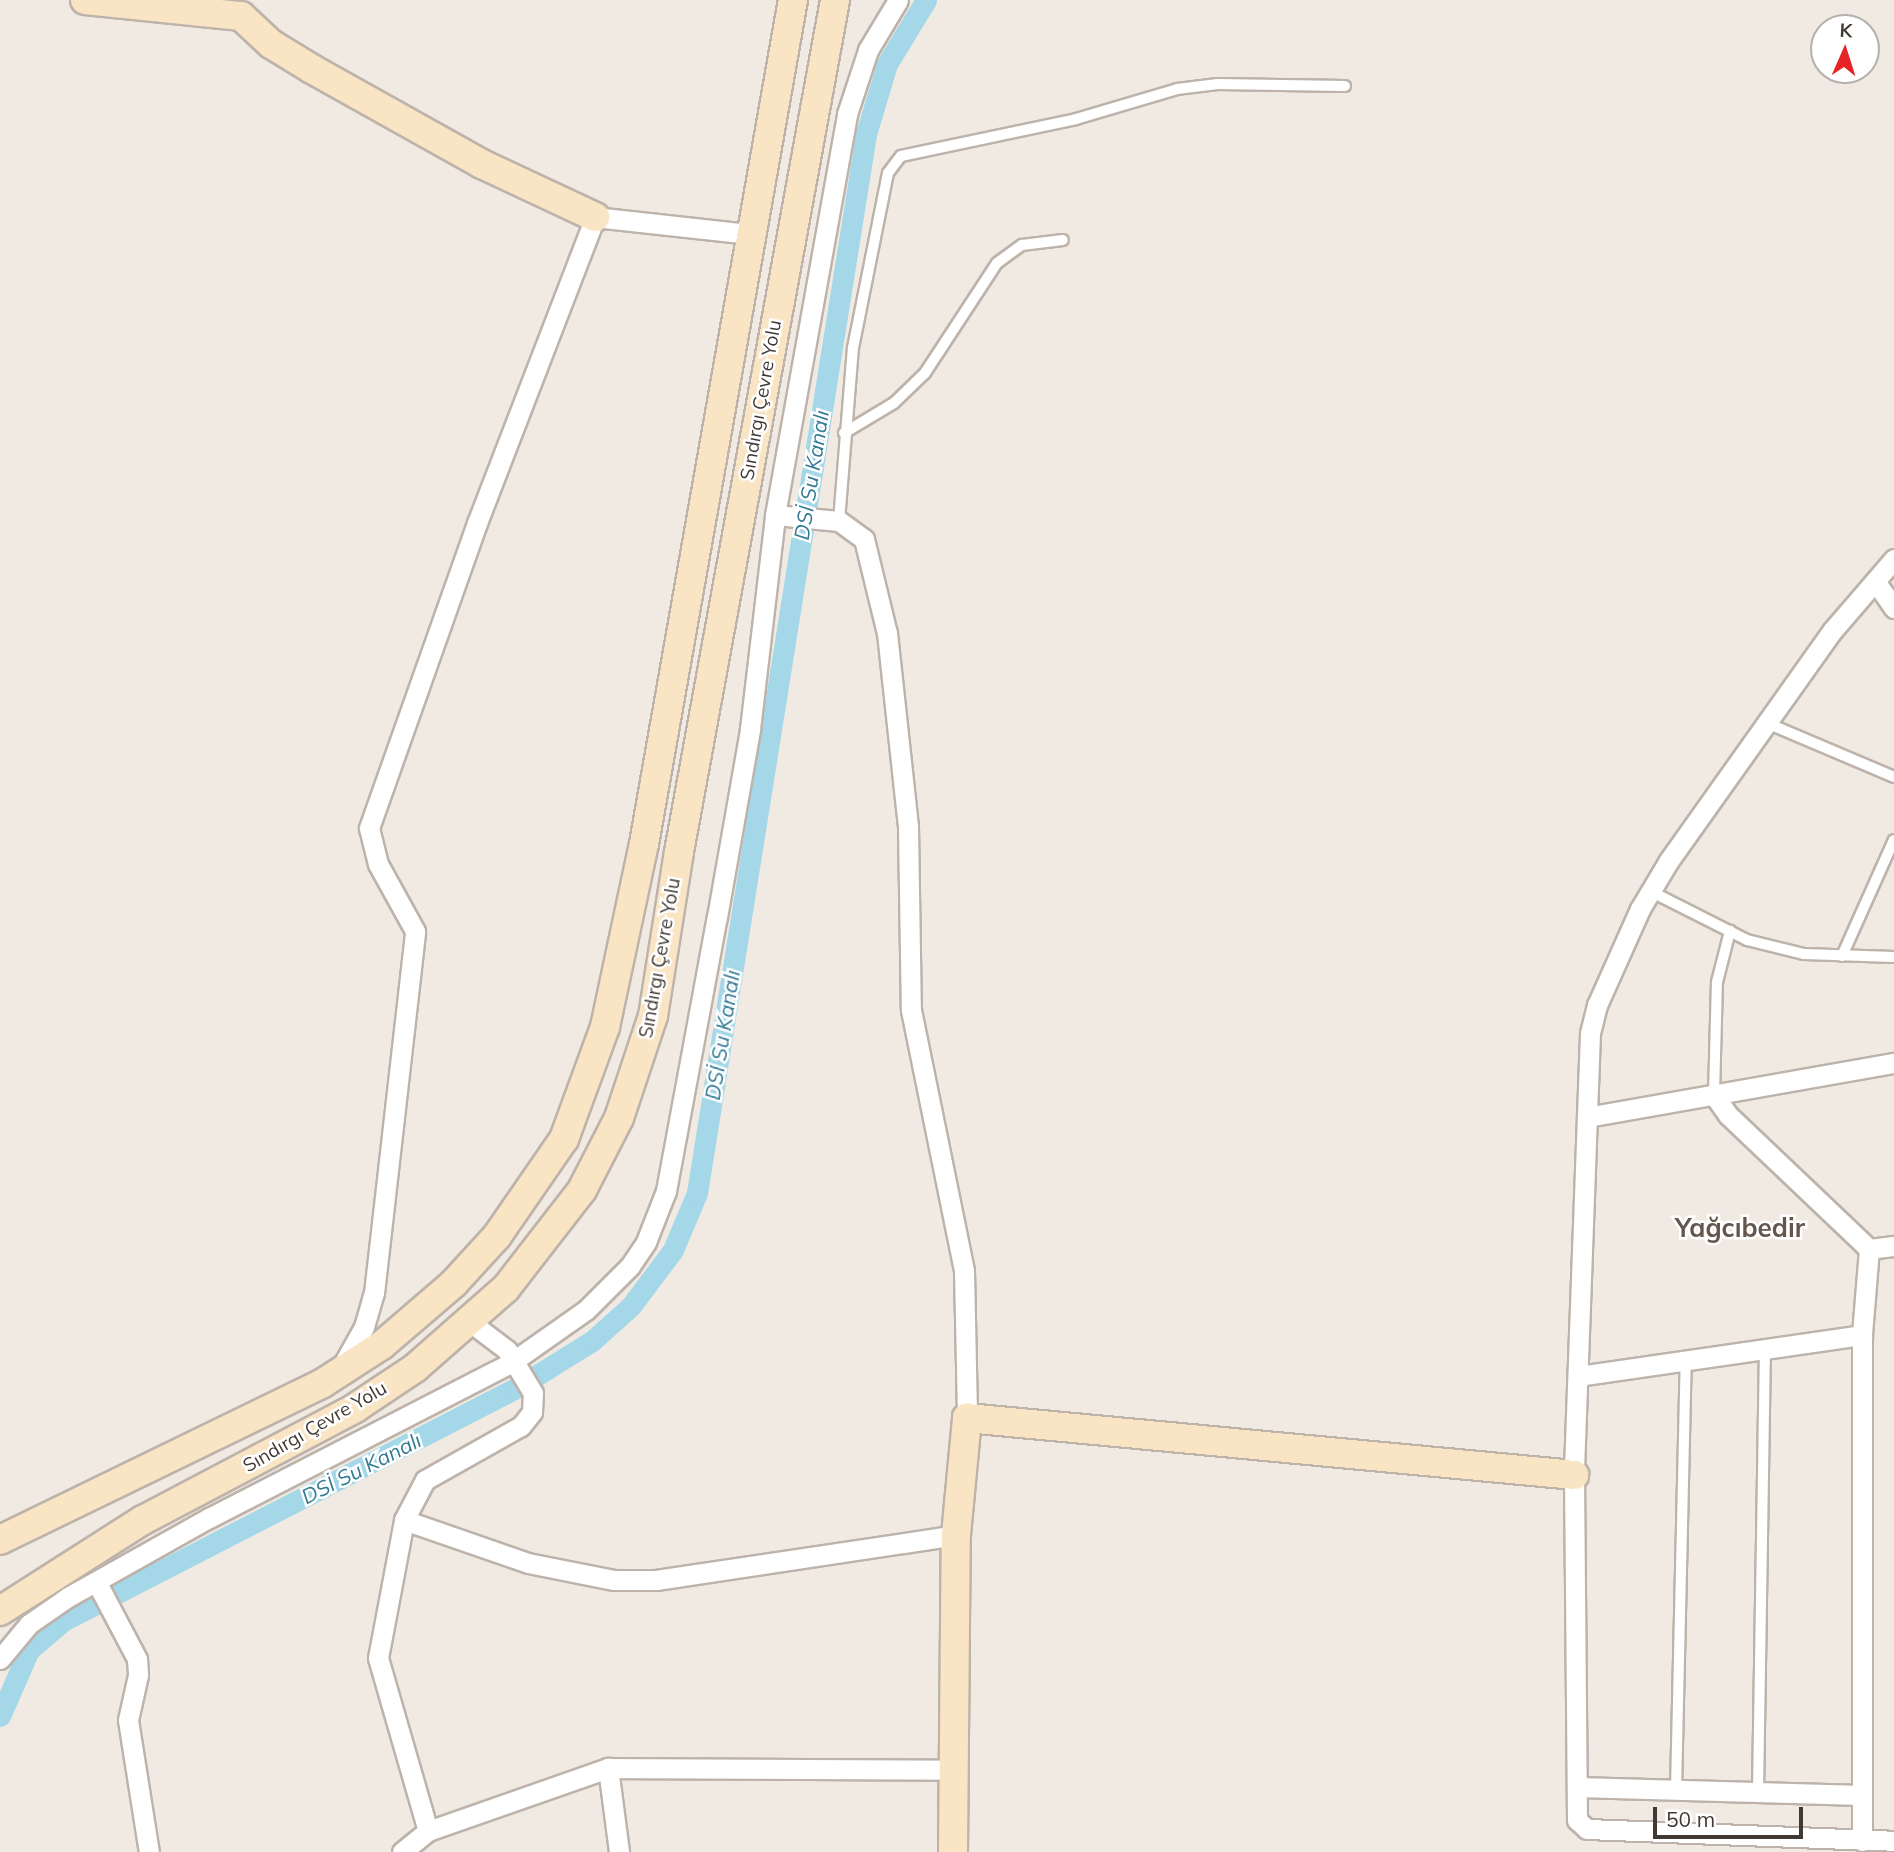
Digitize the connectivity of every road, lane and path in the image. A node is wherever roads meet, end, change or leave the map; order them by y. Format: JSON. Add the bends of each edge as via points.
{"nodes":[{"id":1,"x":85,"y":0,"type":"edge"},
{"id":2,"x":793,"y":0,"type":"edge"},
{"id":3,"x":835,"y":0,"type":"edge"},
{"id":4,"x":898,"y":0,"type":"edge"},
{"id":5,"x":1345,"y":86,"type":"dead end"},
{"id":6,"x":595,"y":217,"type":"junction"},
{"id":7,"x":750,"y":234,"type":"junction"},
{"id":8,"x":1063,"y":240,"type":"dead end"},
{"id":9,"x":757,"y":427,"type":"junction"},
{"id":10,"x":844,"y":433,"type":"junction"},
{"id":11,"x":783,"y":516,"type":"junction"},
{"id":12,"x":839,"y":522,"type":"junction"},
{"id":13,"x":1894,"y":559,"type":"edge"},
{"id":14,"x":1875,"y":582,"type":"junction"},
{"id":15,"x":1894,"y":608,"type":"edge"},
{"id":16,"x":1767,"y":723,"type":"junction"},
{"id":17,"x":1894,"y":777,"type":"edge"},
{"id":18,"x":1894,"y":840,"type":"edge"},
{"id":19,"x":1650,"y":891,"type":"junction"},
{"id":20,"x":1730,"y":931,"type":"junction"},
{"id":21,"x":1842,"y":956,"type":"junction"},
{"id":22,"x":1894,"y":957,"type":"edge"},
{"id":23,"x":1894,"y":1063,"type":"edge"},
{"id":24,"x":1714,"y":1095,"type":"junction"},
{"id":25,"x":1587,"y":1117,"type":"junction"},
{"id":26,"x":1894,"y":1246,"type":"edge"},
{"id":27,"x":1870,"y":1249,"type":"junction"},
{"id":28,"x":470,"y":1322,"type":"junction"},
{"id":29,"x":1862,"y":1335,"type":"junction"},
{"id":30,"x":1765,"y":1349,"type":"junction"},
{"id":31,"x":1686,"y":1360,"type":"junction"},
{"id":32,"x":514,"y":1365,"type":"junction"},
{"id":33,"x":339,"y":1373,"type":"junction"},
{"id":34,"x":1578,"y":1376,"type":"junction"},
{"id":35,"x":967,"y":1418,"type":"junction"},
{"id":36,"x":1574,"y":1475,"type":"junction"},
{"id":37,"x":404,"y":1520,"type":"junction"},
{"id":38,"x":956,"y":1535,"type":"junction"},
{"id":39,"x":0,"y":1540,"type":"edge"},
{"id":40,"x":98,"y":1586,"type":"junction"},
{"id":41,"x":0,"y":1611,"type":"edge"},
{"id":42,"x":0,"y":1659,"type":"edge"},
{"id":43,"x":608,"y":1768,"type":"junction"},
{"id":44,"x":953,"y":1770,"type":"junction"},
{"id":45,"x":1578,"y":1787,"type":"junction"},
{"id":46,"x":1676,"y":1790,"type":"junction"},
{"id":47,"x":1758,"y":1792,"type":"junction"},
{"id":48,"x":1862,"y":1795,"type":"junction"},
{"id":49,"x":428,"y":1830,"type":"junction"},
{"id":50,"x":1862,"y":1841,"type":"junction"},
{"id":51,"x":1894,"y":1841,"type":"edge"},
{"id":52,"x":149,"y":1852,"type":"edge"},
{"id":53,"x":401,"y":1852,"type":"edge"},
{"id":54,"x":619,"y":1852,"type":"edge"},
{"id":55,"x":953,"y":1852,"type":"edge"}],
"edges":[{"from":1,"to":6,"type":"main road","via":[[241,16],[271,44],[312,69],[482,164]]},
{"from":2,"to":7,"type":"main road","name":"Sındırgı Çevre Yolu"},
{"from":3,"to":9,"type":"main road","name":"Sındırgı Çevre Yolu"},
{"from":4,"to":11,"type":"street","via":[[868,50],[847,114]]},
{"from":5,"to":10,"type":"lane","via":[[1218,84],[1177,89],[1076,119],[901,156],[888,173],[853,348]]},
{"from":6,"to":7,"type":"street"},
{"from":6,"to":33,"type":"street","via":[[477,523],[369,828],[378,864],[415,931],[374,1293],[364,1327]]},
{"from":7,"to":9,"type":"main road","via":[[769,252]]},
{"from":7,"to":33,"type":"main road","name":"Sındırgı Çevre Yolu","via":[[644,844],[605,1027],[589,1076],[564,1139],[497,1236],[454,1283],[382,1345]]},
{"from":8,"to":10,"type":"lane","via":[[1035,241],[1003,258],[925,373],[894,403]]},
{"from":9,"to":28,"type":"main road","name":"Sındırgı Çevre Yolu","via":[[679,852],[661,977],[642,1056],[619,1118],[582,1190],[514,1279]]},
{"from":10,"to":12,"type":"lane"},
{"from":11,"to":12,"type":"street"},
{"from":11,"to":32,"type":"street","via":[[748,740],[666,1191],[646,1241],[630,1266],[586,1310]]},
{"from":12,"to":35,"type":"street","via":[[856,530],[869,549],[887,633],[908,827],[911,1010],[964,1271]]},
{"from":13,"to":14,"type":"street"},
{"from":14,"to":15,"type":"street"},
{"from":14,"to":16,"type":"street","via":[[1832,631]]},
{"from":16,"to":17,"type":"lane"},
{"from":16,"to":19,"type":"street"},
{"from":18,"to":21,"type":"lane"},
{"from":19,"to":20,"type":"lane"},
{"from":19,"to":25,"type":"street","via":[[1597,1005],[1590,1034]]},
{"from":20,"to":21,"type":"lane","via":[[1804,954]]},
{"from":20,"to":24,"type":"lane","via":[[1717,982]]},
{"from":21,"to":22,"type":"lane"},
{"from":23,"to":24,"type":"street"},
{"from":24,"to":25,"type":"street"},
{"from":24,"to":27,"type":"street","via":[[1728,1115]]},
{"from":25,"to":34,"type":"street"},
{"from":26,"to":27,"type":"street"},
{"from":27,"to":29,"type":"street"},
{"from":28,"to":32,"type":"street","via":[[507,1350]]},
{"from":28,"to":41,"type":"main road","name":"Sındırgı Çevre Yolu","via":[[415,1368],[355,1409],[143,1520]]},
{"from":29,"to":30,"type":"street"},
{"from":29,"to":48,"type":"street"},
{"from":30,"to":31,"type":"street"},
{"from":30,"to":47,"type":"lane"},
{"from":31,"to":34,"type":"street"},
{"from":31,"to":46,"type":"lane"},
{"from":32,"to":37,"type":"street","via":[[533,1393],[532,1412],[521,1426],[425,1480]]},
{"from":32,"to":40,"type":"street","via":[[209,1518]]},
{"from":33,"to":39,"type":"main road","name":"Sındırgı Çevre Yolu"},
{"from":34,"to":36,"type":"street"},
{"from":35,"to":36,"type":"main road"},
{"from":35,"to":38,"type":"main road"},
{"from":36,"to":45,"type":"street"},
{"from":37,"to":38,"type":"street","via":[[528,1563],[614,1580],[656,1580]]},
{"from":37,"to":49,"type":"street","via":[[377,1658]]},
{"from":38,"to":44,"type":"main road"},
{"from":40,"to":42,"type":"street","via":[[47,1609]]},
{"from":40,"to":52,"type":"street","via":[[137,1659],[128,1720]]},
{"from":43,"to":44,"type":"street"},
{"from":43,"to":49,"type":"street"},
{"from":43,"to":54,"type":"street"},
{"from":44,"to":55,"type":"main road"},
{"from":45,"to":46,"type":"street"},
{"from":45,"to":50,"type":"street","via":[[1577,1820],[1587,1829]]},
{"from":46,"to":47,"type":"street"},
{"from":47,"to":48,"type":"street"},
{"from":48,"to":50,"type":"street"},
{"from":49,"to":53,"type":"street"},
{"from":50,"to":51,"type":"street"}]}
